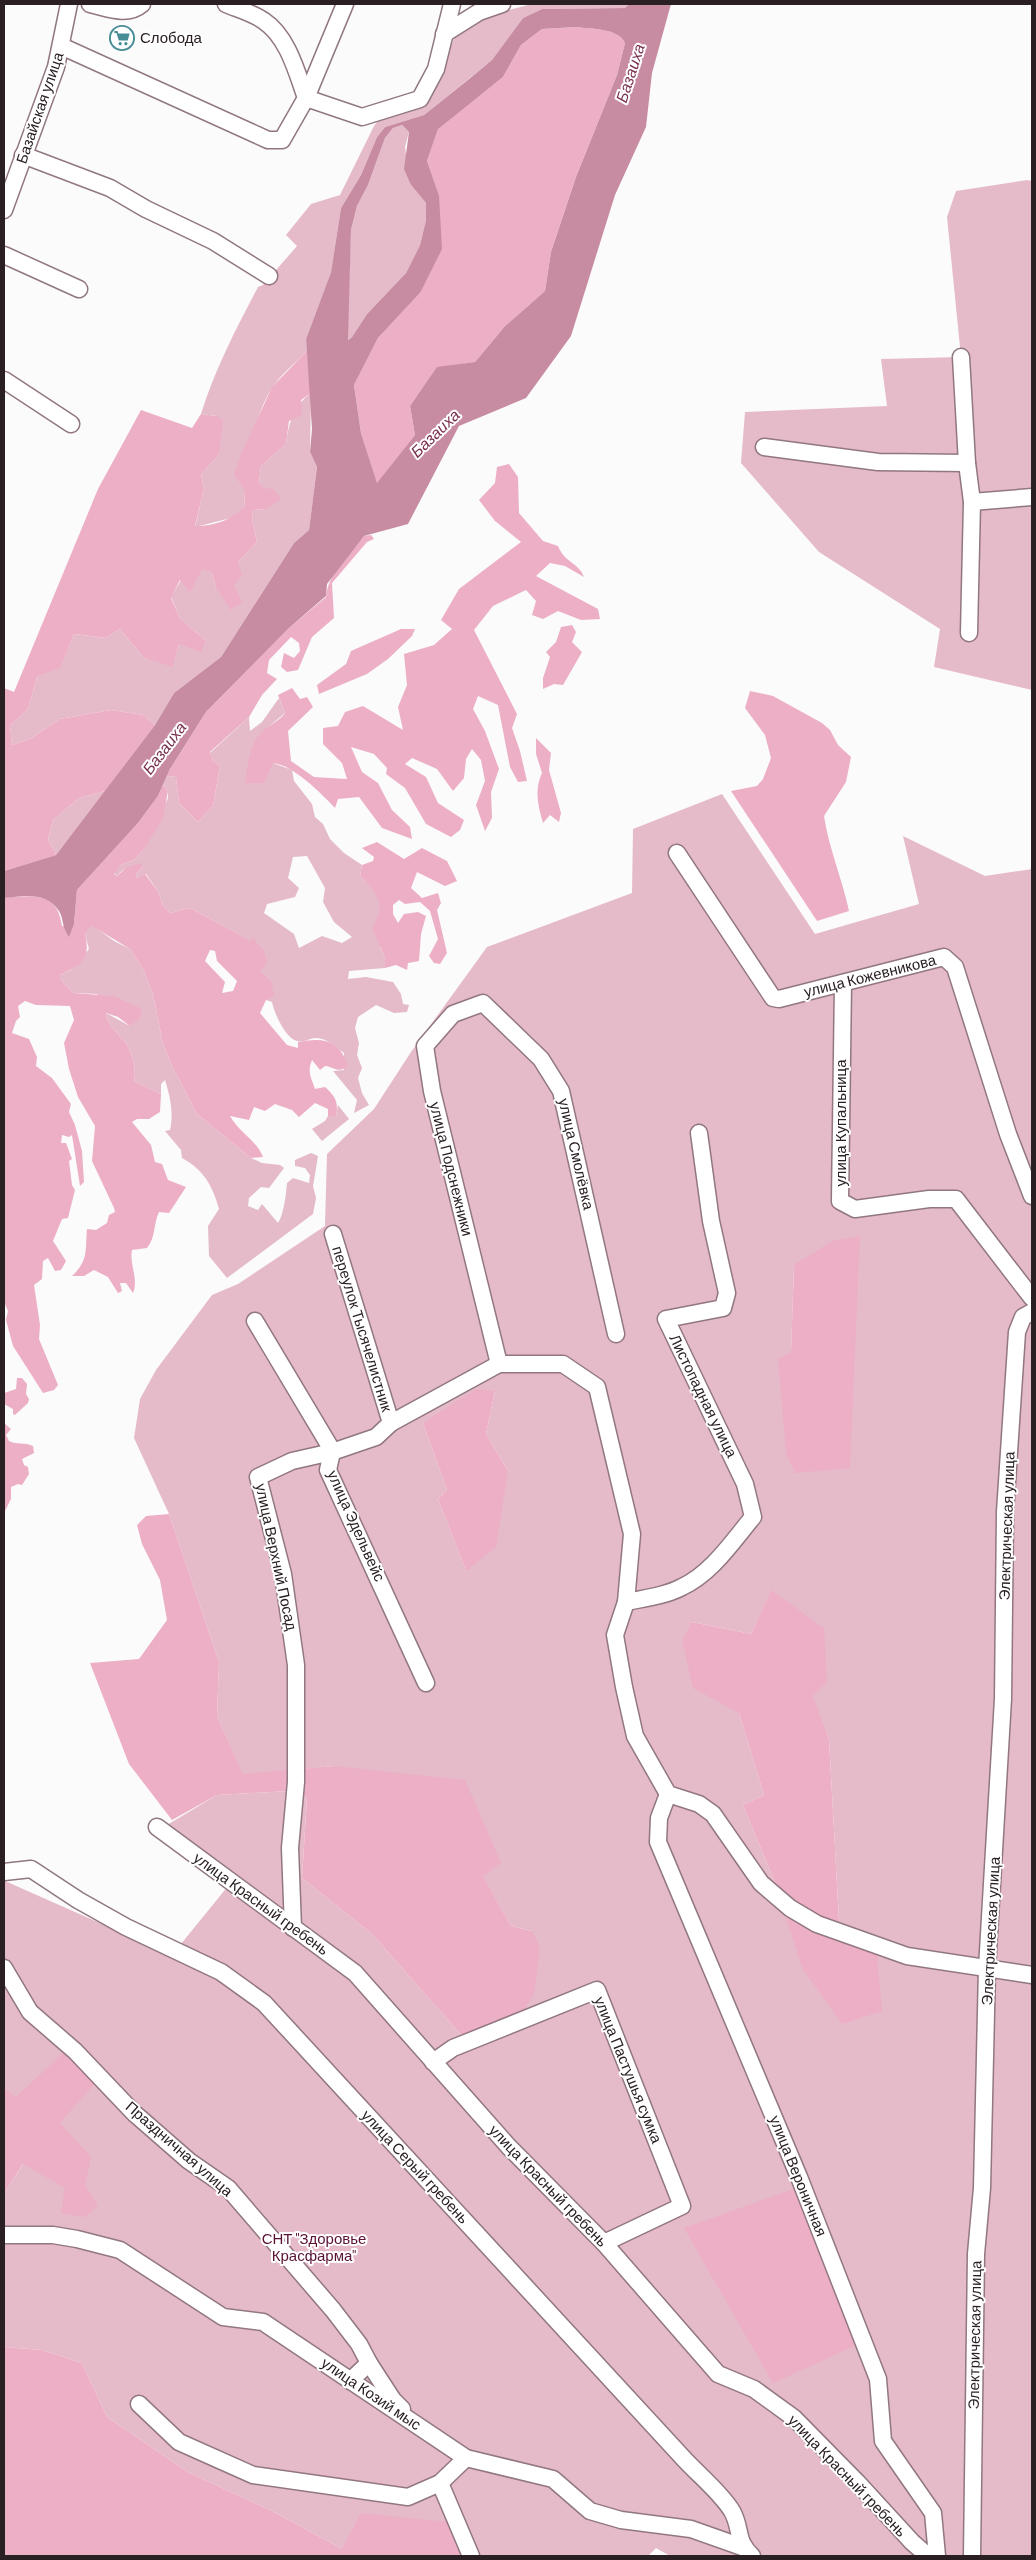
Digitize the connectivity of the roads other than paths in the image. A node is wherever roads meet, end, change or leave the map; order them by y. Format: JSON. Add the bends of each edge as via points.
{"nodes":[{"id":1,"x":69,"y":4,"type":"edge"},
{"id":2,"x":90,"y":4,"type":"edge"},
{"id":3,"x":142,"y":4,"type":"edge"},
{"id":4,"x":226,"y":4,"type":"edge"},
{"id":5,"x":345,"y":4,"type":"edge"},
{"id":6,"x":452,"y":4,"type":"edge"},
{"id":7,"x":502,"y":4,"type":"edge"},
{"id":8,"x":444,"y":34,"type":"junction"},
{"id":9,"x":61,"y":46,"type":"junction"},
{"id":10,"x":306,"y":98,"type":"junction"},
{"id":11,"x":23,"y":155,"type":"junction"},
{"id":12,"x":4,"y":210,"type":"edge"},
{"id":13,"x":4,"y":255,"type":"edge"},
{"id":14,"x":269,"y":276,"type":"dead end"},
{"id":15,"x":79,"y":289,"type":"dead end"},
{"id":16,"x":961,"y":357,"type":"dead end"},
{"id":17,"x":4,"y":380,"type":"edge"},
{"id":18,"x":71,"y":424,"type":"dead end"},
{"id":19,"x":764,"y":447,"type":"dead end"},
{"id":20,"x":967,"y":463,"type":"junction"},
{"id":21,"x":1032,"y":496,"type":"edge"},
{"id":22,"x":972,"y":502,"type":"junction"},
{"id":23,"x":969,"y":632,"type":"dead end"},
{"id":24,"x":677,"y":853,"type":"dead end"},
{"id":25,"x":843,"y":983,"type":"junction"},
{"id":26,"x":483,"y":1003,"type":"joint"},
{"id":27,"x":699,"y":1134,"type":"dead end"},
{"id":28,"x":1032,"y":1196,"type":"edge"},
{"id":29,"x":333,"y":1234,"type":"dead end"},
{"id":30,"x":1032,"y":1298,"type":"edge"},
{"id":31,"x":1032,"y":1312,"type":"edge"},
{"id":32,"x":255,"y":1321,"type":"dead end"},
{"id":33,"x":616,"y":1334,"type":"dead end"},
{"id":34,"x":500,"y":1364,"type":"junction"},
{"id":35,"x":391,"y":1423,"type":"junction"},
{"id":36,"x":332,"y":1452,"type":"junction"},
{"id":37,"x":626,"y":1602,"type":"junction"},
{"id":38,"x":426,"y":1683,"type":"dead end"},
{"id":39,"x":668,"y":1794,"type":"junction"},
{"id":40,"x":157,"y":1827,"type":"dead end"},
{"id":41,"x":4,"y":1872,"type":"edge"},
{"id":42,"x":293,"y":1928,"type":"junction"},
{"id":43,"x":4,"y":1968,"type":"edge"},
{"id":44,"x":987,"y":1968,"type":"junction"},
{"id":45,"x":1032,"y":1975,"type":"edge"},
{"id":46,"x":433,"y":2062,"type":"junction"},
{"id":47,"x":4,"y":2236,"type":"edge"},
{"id":48,"x":604,"y":2243,"type":"junction"},
{"id":49,"x":369,"y":2363,"type":"junction"},
{"id":50,"x":350,"y":2381,"type":"junction"},
{"id":51,"x":139,"y":2404,"type":"dead end"},
{"id":52,"x":417,"y":2424,"type":"junction"},
{"id":53,"x":466,"y":2458,"type":"junction"},
{"id":54,"x":440,"y":2483,"type":"junction"},
{"id":55,"x":747,"y":2552,"type":"edge"},
{"id":56,"x":471,"y":2556,"type":"edge"},
{"id":57,"x":928,"y":2556,"type":"edge"},
{"id":58,"x":937,"y":2556,"type":"edge"},
{"id":59,"x":972,"y":2556,"type":"edge"}],
"edges":[{"from":1,"to":9,"type":"street","name":"Базайская улица"},
{"from":2,"to":3,"type":"street","via":[[126,11]]},
{"from":4,"to":10,"type":"street","via":[[263,20],[277,31]]},
{"from":5,"to":10,"type":"street"},
{"from":6,"to":8,"type":"street"},
{"from":7,"to":8,"type":"street","via":[[479,12]]},
{"from":8,"to":10,"type":"street","via":[[436,69],[420,99],[362,116]]},
{"from":9,"to":10,"type":"street","via":[[268,140],[282,140]]},
{"from":9,"to":11,"type":"street","name":"Базайская улица"},
{"from":11,"to":12,"type":"street","name":"Базайская улица"},
{"from":11,"to":14,"type":"street","via":[[110,188],[213,241]]},
{"from":13,"to":15,"type":"street"},
{"from":16,"to":20,"type":"street"},
{"from":17,"to":18,"type":"street"},
{"from":19,"to":20,"type":"street","via":[[878,462]]},
{"from":20,"to":22,"type":"street"},
{"from":21,"to":22,"type":"street"},
{"from":22,"to":23,"type":"street"},
{"from":24,"to":25,"type":"street","name":"улица Кожевникова","via":[[773,998]]},
{"from":25,"to":28,"type":"street","name":"улица Кожевникова","via":[[944,957],[956,967],[1008,1134]]},
{"from":25,"to":30,"type":"street","name":"улица Купальница","via":[[840,1201],[855,1209],[929,1198],[956,1199]]},
{"from":26,"to":33,"type":"street","name":"улица Смолёвка","via":[[541,1059],[562,1091]]},
{"from":26,"to":34,"type":"street","name":"улица Подснежники","via":[[453,1014],[425,1046],[432,1091]]},
{"from":27,"to":37,"type":"street","name":"Листопадная улица","via":[[711,1221],[727,1293],[723,1308],[666,1319],[745,1484],[753,1517],[706,1571],[682,1587],[662,1595]]},
{"from":29,"to":35,"type":"street","name":"переулок Тысячелистник"},
{"from":31,"to":44,"type":"street","name":"Электрическая улица","via":[[1023,1317],[1016,1332],[1005,1512],[1001,1746]]},
{"from":32,"to":36,"type":"street","name":"улица Эдельвейс"},
{"from":34,"to":35,"type":"street","name":"улица Верхний Посад"},
{"from":34,"to":37,"type":"street","name":"улица Верхний Посад","via":[[563,1364],[597,1387],[632,1534]]},
{"from":35,"to":36,"type":"street","name":"улица Верхний Посад","via":[[376,1437]]},
{"from":36,"to":38,"type":"street","name":"улица Эдельвейс","via":[[328,1470]]},
{"from":36,"to":42,"type":"street","name":"улица Верхний Посад","via":[[292,1461],[258,1477],[283,1574],[296,1665],[296,1782],[290,1848]]},
{"from":37,"to":39,"type":"street","name":"улица Верхний Посад","via":[[615,1635],[634,1736]]},
{"from":39,"to":44,"type":"street","via":[[699,1804],[712,1814],[761,1884],[790,1908],[817,1924],[907,1956]]},
{"from":39,"to":58,"type":"street","name":"улица Вероничная","via":[[659,1818],[658,1842],[799,2177],[878,2379],[883,2442],[933,2512]]},
{"from":40,"to":42,"type":"street","name":"улица Красный гребень"},
{"from":41,"to":55,"type":"street","name":"улица Серый гребень","via":[[31,1869],[126,1927],[221,1972],[264,2003],[685,2460],[724,2498],[734,2514]]},
{"from":42,"to":46,"type":"street","name":"улица Красный гребень","via":[[355,1973]]},
{"from":43,"to":49,"type":"street","name":"Праздничная улица","via":[[30,2012],[75,2051],[148,2125],[189,2161],[228,2188],[332,2310],[359,2344]]},
{"from":44,"to":45,"type":"street"},
{"from":44,"to":59,"type":"street","name":"Электрическая улица","via":[[982,2188],[976,2254]]},
{"from":46,"to":48,"type":"street","name":"улица Красный гребень","via":[[509,2147]]},
{"from":46,"to":48,"type":"street","name":"улица Пастушья сумка","via":[[453,2048],[597,1990],[682,2206]]},
{"from":47,"to":50,"type":"street","name":"улица Козий мыс","via":[[53,2235],[120,2250],[223,2317],[263,2322]]},
{"from":48,"to":57,"type":"street","name":"улица Красный гребень","via":[[718,2374],[754,2389],[794,2418]]},
{"from":49,"to":50,"type":"street"},
{"from":49,"to":52,"type":"street","name":"Праздничная улица","via":[[393,2400]]},
{"from":50,"to":52,"type":"street","name":"улица Козий мыс"},
{"from":51,"to":54,"type":"street","via":[[179,2442],[253,2475],[408,2497]]},
{"from":52,"to":53,"type":"street","name":"улица Козий мыс"},
{"from":53,"to":54,"type":"street"},
{"from":53,"to":55,"type":"street","name":"улица Козий мыс","via":[[553,2479],[590,2511],[621,2520],[691,2529]]},
{"from":54,"to":56,"type":"street"}]}
